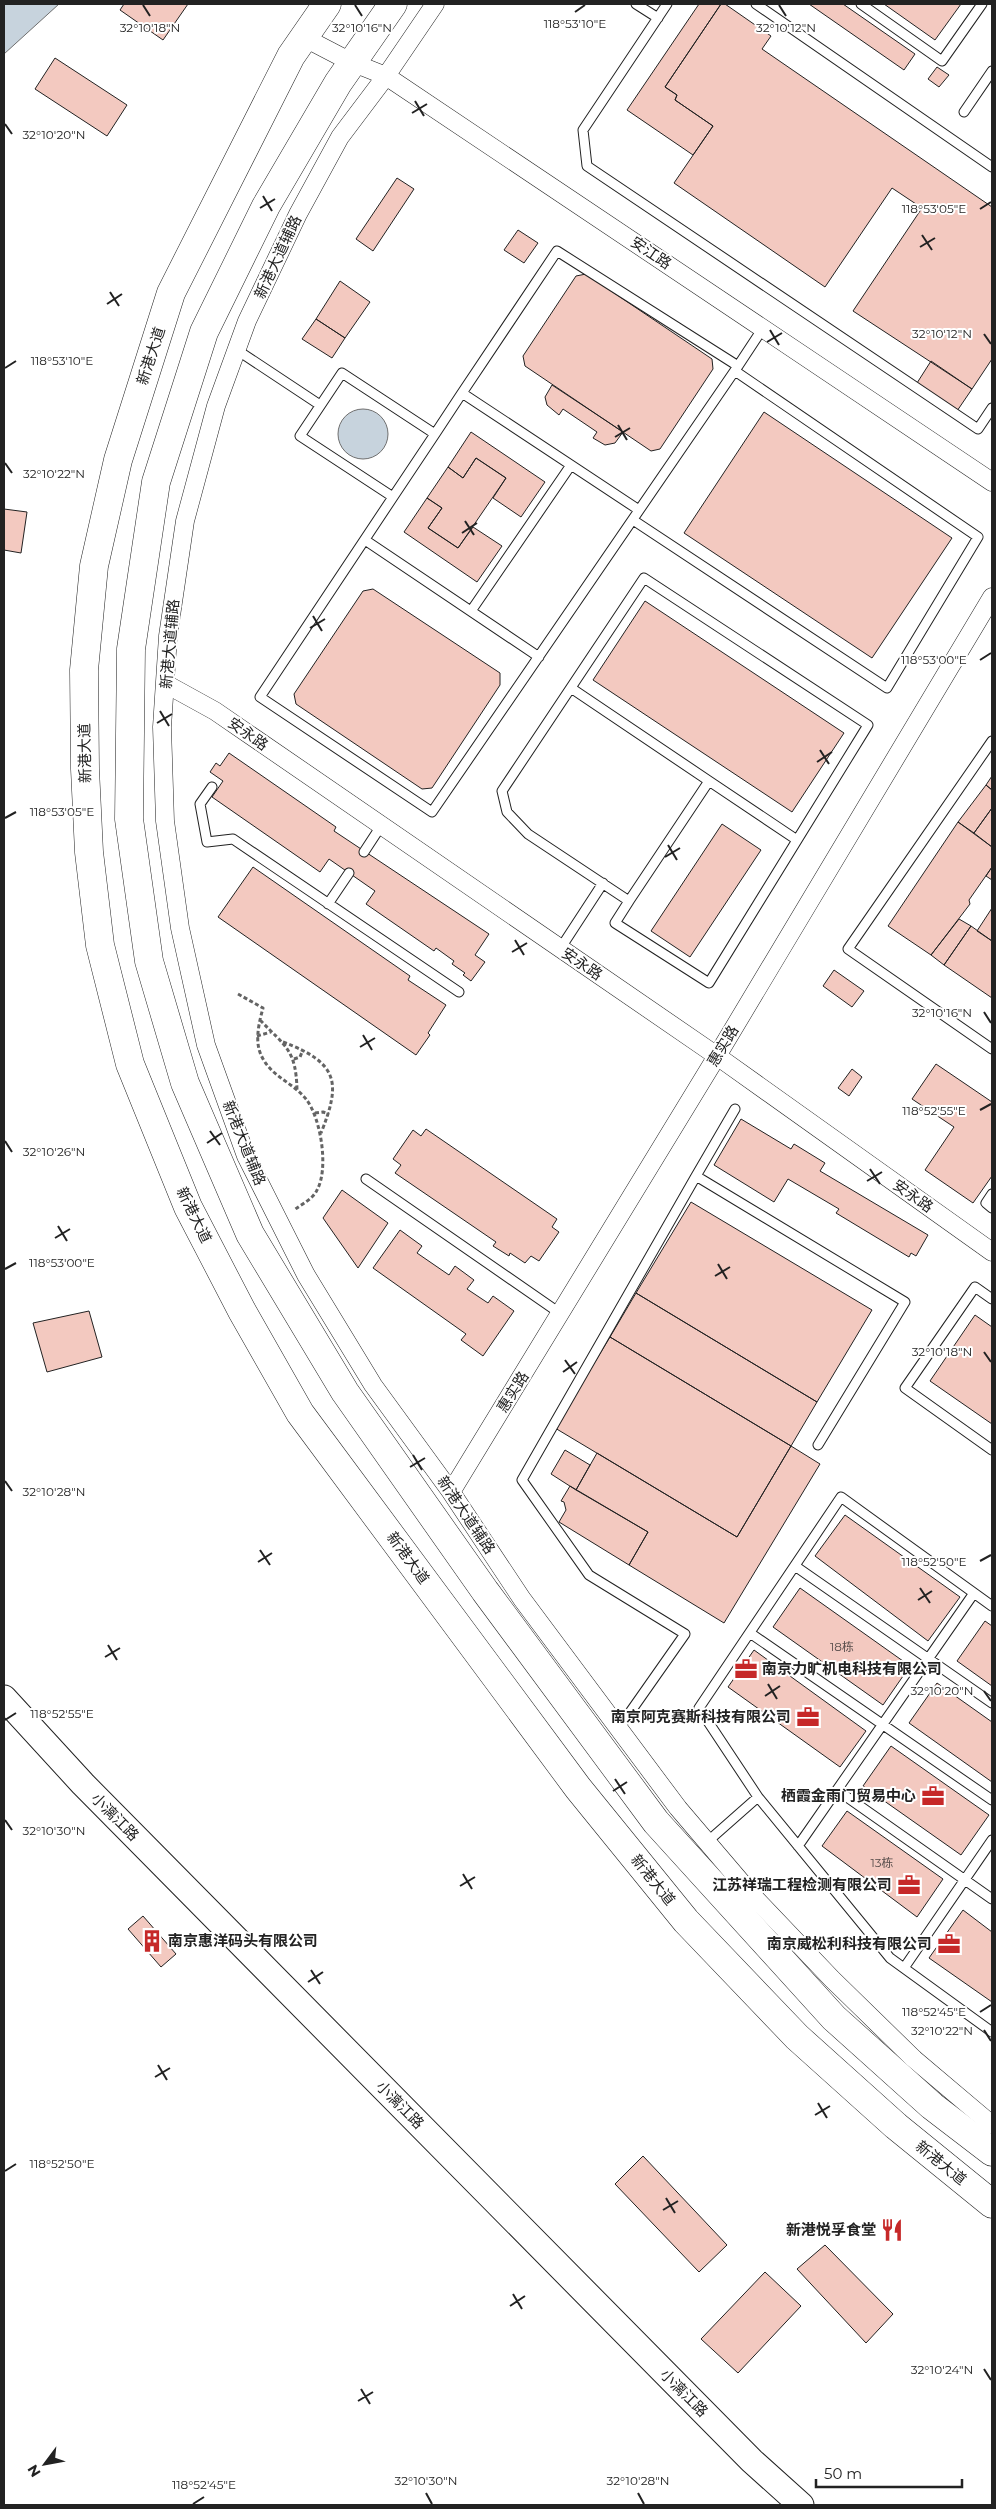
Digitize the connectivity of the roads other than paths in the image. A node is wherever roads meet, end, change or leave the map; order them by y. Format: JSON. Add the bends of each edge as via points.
{"nodes":[{"id":1,"x":327,"y":4,"type":"edge"},
{"id":2,"x":393,"y":4,"type":"edge"},
{"id":3,"x":435,"y":4,"type":"edge"},
{"id":4,"x":636,"y":4,"type":"edge"},
{"id":5,"x":667,"y":4,"type":"edge"},
{"id":6,"x":756,"y":4,"type":"edge"},
{"id":7,"x":860,"y":4,"type":"edge"},
{"id":8,"x":982,"y":4,"type":"edge"},
{"id":9,"x":658,"y":18,"type":"junction"},
{"id":10,"x":303,"y":37,"type":"junction"},
{"id":11,"x":351,"y":62,"type":"junction"},
{"id":12,"x":992,"y":71,"type":"edge"},
{"id":13,"x":386,"y":76,"type":"junction"},
{"id":14,"x":964,"y":112,"type":"dead end"},
{"id":15,"x":992,"y":167,"type":"edge"},
{"id":16,"x":763,"y":328,"type":"junction"},
{"id":17,"x":237,"y":350,"type":"junction"},
{"id":18,"x":736,"y":368,"type":"junction"},
{"id":19,"x":462,"y":393,"type":"junction"},
{"id":20,"x":320,"y":405,"type":"junction"},
{"id":21,"x":992,"y":408,"type":"edge"},
{"id":22,"x":435,"y":434,"type":"junction"},
{"id":23,"x":571,"y":465,"type":"junction"},
{"id":24,"x":992,"y":482,"type":"edge"},
{"id":25,"x":393,"y":497,"type":"junction"},
{"id":26,"x":639,"y":510,"type":"junction"},
{"id":27,"x":633,"y":520,"type":"junction"},
{"id":28,"x":365,"y":540,"type":"junction"},
{"id":29,"x":992,"y":597,"type":"edge"},
{"id":30,"x":471,"y":611,"type":"junction"},
{"id":31,"x":539,"y":657,"type":"junction"},
{"id":32,"x":166,"y":684,"type":"junction"},
{"id":33,"x":571,"y":688,"type":"junction"},
{"id":34,"x":992,"y":742,"type":"edge"},
{"id":35,"x":709,"y":781,"type":"junction"},
{"id":36,"x":212,"y":787,"type":"dead end"},
{"id":37,"x":381,"y":826,"type":"junction"},
{"id":38,"x":797,"y":840,"type":"junction"},
{"id":39,"x":364,"y":852,"type":"dead end"},
{"id":40,"x":349,"y":873,"type":"dead end"},
{"id":41,"x":603,"y":883,"type":"junction"},
{"id":42,"x":629,"y":901,"type":"junction"},
{"id":43,"x":328,"y":904,"type":"junction"},
{"id":44,"x":560,"y":948,"type":"junction"},
{"id":45,"x":460,"y":992,"type":"dead end"},
{"id":46,"x":992,"y":1049,"type":"edge"},
{"id":47,"x":717,"y":1056,"type":"junction"},
{"id":48,"x":735,"y":1109,"type":"dead end"},
{"id":49,"x":696,"y":1176,"type":"junction"},
{"id":50,"x":366,"y":1179,"type":"dead end"},
{"id":51,"x":992,"y":1194,"type":"edge"},
{"id":52,"x":992,"y":1208,"type":"edge"},
{"id":53,"x":992,"y":1252,"type":"edge"},
{"id":54,"x":992,"y":1299,"type":"edge"},
{"id":55,"x":561,"y":1314,"type":"junction"},
{"id":56,"x":818,"y":1445,"type":"dead end"},
{"id":57,"x":992,"y":1450,"type":"edge"},
{"id":58,"x":451,"y":1492,"type":"junction"},
{"id":59,"x":795,"y":1566,"type":"junction"},
{"id":60,"x":974,"y":1592,"type":"junction"},
{"id":61,"x":991,"y":1603,"type":"edge"},
{"id":62,"x":750,"y":1633,"type":"junction"},
{"id":63,"x":928,"y":1658,"type":"junction"},
{"id":64,"x":4,"y":1698,"type":"edge"},
{"id":65,"x":992,"y":1702,"type":"edge"},
{"id":66,"x":882,"y":1725,"type":"junction"},
{"id":67,"x":619,"y":1728,"type":"junction"},
{"id":68,"x":837,"y":1790,"type":"junction"},
{"id":69,"x":758,"y":1798,"type":"junction"},
{"id":70,"x":992,"y":1800,"type":"edge"},
{"id":71,"x":992,"y":1840,"type":"edge"},
{"id":72,"x":707,"y":1842,"type":"junction"},
{"id":73,"x":798,"y":1846,"type":"junction"},
{"id":74,"x":965,"y":1879,"type":"junction"},
{"id":75,"x":992,"y":1899,"type":"edge"},
{"id":76,"x":904,"y":1968,"type":"junction"},
{"id":77,"x":992,"y":2032,"type":"edge"},
{"id":78,"x":992,"y":2125,"type":"edge"},
{"id":79,"x":992,"y":2152,"type":"edge"},
{"id":80,"x":992,"y":2204,"type":"edge"},
{"id":81,"x":801,"y":2505,"type":"edge"}],
"edges":[{"from":1,"to":10,"type":"main road","name":"新港大道"},
{"from":2,"to":11,"type":"main road"},
{"from":3,"to":13,"type":"street","name":"新港大道辅路"},
{"from":4,"to":9,"type":"lane"},
{"from":5,"to":9,"type":"lane"},
{"from":6,"to":15,"type":"lane"},
{"from":7,"to":8,"type":"lane","via":[[942,61]]},
{"from":9,"to":21,"type":"lane","via":[[583,130],[587,166],[978,429]]},
{"from":10,"to":11,"type":"street","name":"安江路"},
{"from":10,"to":80,"type":"main road","name":"新港大道","via":[[171,293],[118,460],[94,566],[84,670],[89,852],[100,946],[130,1064],[188,1207],[300,1413],[578,1788],[686,1921],[797,2037],[896,2126]]},
{"from":11,"to":13,"type":"street","name":"安江路"},
{"from":11,"to":79,"type":"main road","via":[[266,206],[204,332],[156,482],[131,649],[129,819],[149,961],[185,1083],[250,1234],[345,1392],[485,1591],[656,1822],[834,2018],[932,2106]]},
{"from":12,"to":14,"type":"lane"},
{"from":13,"to":16,"type":"street","name":"安江路"},
{"from":13,"to":17,"type":"street","name":"新港大道辅路","via":[[340,137],[298,214],[247,321]]},
{"from":16,"to":18,"type":"lane"},
{"from":16,"to":24,"type":"street","name":"安江路"},
{"from":17,"to":20,"type":"lane"},
{"from":17,"to":32,"type":"street","name":"新港大道辅路","via":[[216,406],[185,521],[168,636]]},
{"from":18,"to":19,"type":"lane","via":[[557,251]]},
{"from":18,"to":26,"type":"lane"},
{"from":18,"to":27,"type":"lane","via":[[978,537],[888,688]]},
{"from":19,"to":22,"type":"lane"},
{"from":19,"to":23,"type":"lane"},
{"from":20,"to":22,"type":"lane","via":[[342,372]]},
{"from":20,"to":25,"type":"lane","via":[[300,436]]},
{"from":22,"to":25,"type":"lane"},
{"from":23,"to":26,"type":"lane"},
{"from":23,"to":30,"type":"lane"},
{"from":25,"to":28,"type":"lane"},
{"from":26,"to":27,"type":"lane"},
{"from":27,"to":31,"type":"lane"},
{"from":28,"to":30,"type":"lane"},
{"from":28,"to":31,"type":"lane","via":[[260,698],[432,812]]},
{"from":29,"to":47,"type":"street","name":"惠实路"},
{"from":30,"to":31,"type":"lane"},
{"from":32,"to":37,"type":"street","name":"安永路","via":[[214,711]]},
{"from":32,"to":58,"type":"street","name":"新港大道辅路","via":[[162,726],[165,821],[180,928],[206,1045],[246,1156],[306,1275],[373,1385]]},
{"from":33,"to":35,"type":"lane"},
{"from":33,"to":38,"type":"lane","via":[[644,578],[868,725]]},
{"from":33,"to":41,"type":"lane","via":[[502,791],[507,812],[528,834]]},
{"from":34,"to":46,"type":"lane","via":[[848,949]]},
{"from":35,"to":38,"type":"lane"},
{"from":35,"to":42,"type":"lane"},
{"from":36,"to":43,"type":"lane","via":[[200,804],[207,842],[233,839]]},
{"from":37,"to":39,"type":"lane"},
{"from":37,"to":44,"type":"street","name":"安永路"},
{"from":38,"to":42,"type":"lane","via":[[709,984],[615,922]]},
{"from":40,"to":43,"type":"lane"},
{"from":41,"to":42,"type":"lane"},
{"from":41,"to":44,"type":"lane"},
{"from":43,"to":45,"type":"lane"},
{"from":44,"to":47,"type":"street","name":"安永路"},
{"from":47,"to":53,"type":"street","name":"安永路"},
{"from":47,"to":55,"type":"street","name":"惠实路"},
{"from":48,"to":49,"type":"lane"},
{"from":49,"to":56,"type":"lane","via":[[905,1302]]},
{"from":49,"to":67,"type":"lane","via":[[522,1480],[589,1575],[686,1634]]},
{"from":50,"to":55,"type":"lane"},
{"from":51,"to":52,"type":"lane","via":[[986,1203]]},
{"from":54,"to":57,"type":"lane","via":[[975,1287],[905,1388]]},
{"from":55,"to":58,"type":"street","name":"惠实路"},
{"from":58,"to":67,"type":"street","name":"新港大道辅路","via":[[522,1599]]},
{"from":59,"to":60,"type":"lane","via":[[841,1497]]},
{"from":59,"to":62,"type":"lane"},
{"from":59,"to":63,"type":"lane"},
{"from":60,"to":61,"type":"lane"},
{"from":60,"to":63,"type":"lane"},
{"from":62,"to":66,"type":"lane"},
{"from":62,"to":69,"type":"lane","via":[[699,1708]]},
{"from":63,"to":65,"type":"lane"},
{"from":63,"to":66,"type":"lane"},
{"from":64,"to":81,"type":"street","name":"小漓江路","via":[[110,1812],[752,2461]]},
{"from":66,"to":68,"type":"lane"},
{"from":66,"to":70,"type":"lane"},
{"from":67,"to":72,"type":"street","name":"新港大道辅路"},
{"from":68,"to":73,"type":"lane"},
{"from":68,"to":74,"type":"lane"},
{"from":69,"to":72,"type":"lane"},
{"from":69,"to":73,"type":"lane"},
{"from":71,"to":74,"type":"lane"},
{"from":72,"to":78,"type":"street","name":"新港大道辅路","via":[[832,1979],[914,2059]]},
{"from":73,"to":76,"type":"lane","via":[[890,1958]]},
{"from":74,"to":75,"type":"lane"},
{"from":74,"to":76,"type":"lane"},
{"from":76,"to":77,"type":"lane"}]}
